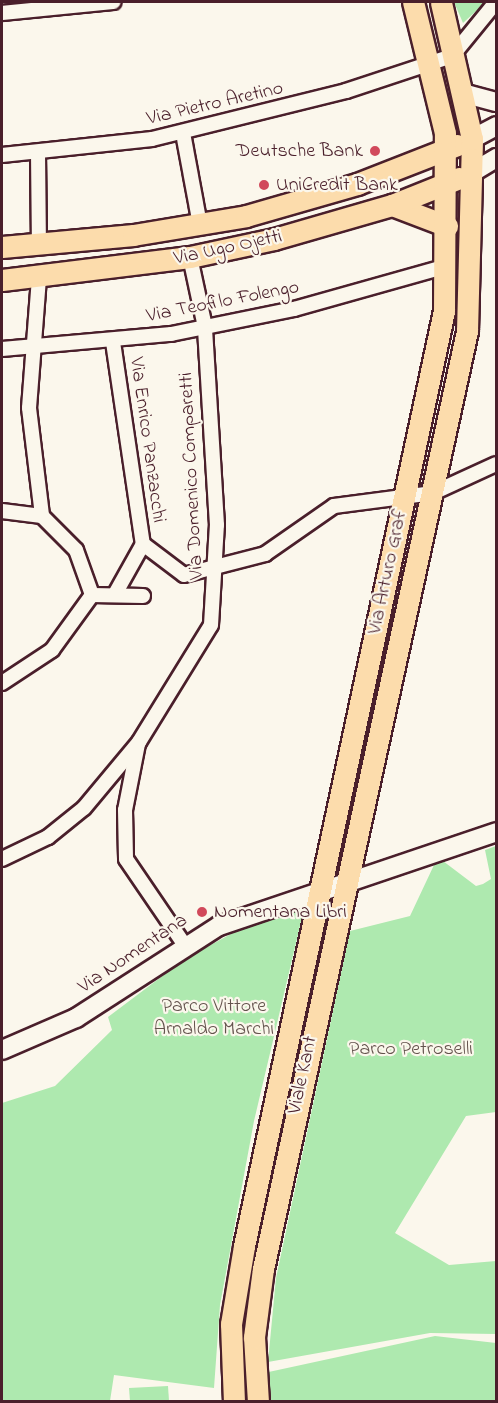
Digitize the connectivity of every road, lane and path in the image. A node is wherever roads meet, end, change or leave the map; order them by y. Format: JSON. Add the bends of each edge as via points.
{"nodes":[{"id":1,"x":113,"y":2,"type":"edge"},
{"id":2,"x":413,"y":2,"type":"edge"},
{"id":3,"x":441,"y":2,"type":"edge"},
{"id":4,"x":496,"y":2,"type":"edge"},
{"id":5,"x":2,"y":14,"type":"edge"},
{"id":6,"x":456,"y":54,"type":"junction"},
{"id":7,"x":432,"y":63,"type":"junction"},
{"id":8,"x":466,"y":93,"type":"junction"},
{"id":9,"x":496,"y":102,"type":"edge"},
{"id":10,"x":496,"y":126,"type":"edge"},
{"id":11,"x":183,"y":133,"type":"junction"},
{"id":12,"x":472,"y":139,"type":"junction"},
{"id":13,"x":446,"y":150,"type":"junction"},
{"id":14,"x":38,"y":153,"type":"junction"},
{"id":15,"x":2,"y":155,"type":"edge"},
{"id":16,"x":496,"y":158,"type":"edge"},
{"id":17,"x":473,"y":172,"type":"junction"},
{"id":18,"x":448,"y":183,"type":"junction"},
{"id":19,"x":392,"y":205,"type":"junction"},
{"id":20,"x":201,"y":225,"type":"junction"},
{"id":21,"x":447,"y":226,"type":"junction"},
{"id":22,"x":39,"y":245,"type":"junction"},
{"id":23,"x":2,"y":247,"type":"edge"},
{"id":24,"x":471,"y":256,"type":"junction"},
{"id":25,"x":190,"y":257,"type":"junction"},
{"id":26,"x":447,"y":259,"type":"junction"},
{"id":27,"x":39,"y":278,"type":"junction"},
{"id":28,"x":2,"y":280,"type":"edge"},
{"id":29,"x":206,"y":327,"type":"junction"},
{"id":30,"x":113,"y":342,"type":"junction"},
{"id":31,"x":35,"y":347,"type":"junction"},
{"id":32,"x":2,"y":349,"type":"edge"},
{"id":33,"x":496,"y":464,"type":"edge"},
{"id":34,"x":433,"y":493,"type":"junction"},
{"id":35,"x":404,"y":495,"type":"junction"},
{"id":36,"x":2,"y":510,"type":"edge"},
{"id":37,"x":42,"y":516,"type":"junction"},
{"id":38,"x":143,"y":544,"type":"junction"},
{"id":39,"x":218,"y":565,"type":"junction"},
{"id":40,"x":115,"y":594,"type":"junction"},
{"id":41,"x":92,"y":595,"type":"junction"},
{"id":42,"x":143,"y":596,"type":"dead end"},
{"id":43,"x":2,"y":683,"type":"edge"},
{"id":44,"x":139,"y":742,"type":"junction"},
{"id":45,"x":340,"y":796,"type":"junction"},
{"id":46,"x":364,"y":803,"type":"junction"},
{"id":47,"x":496,"y":832,"type":"edge"},
{"id":48,"x":2,"y":859,"type":"edge"},
{"id":49,"x":346,"y":882,"type":"junction"},
{"id":50,"x":320,"y":890,"type":"junction"},
{"id":51,"x":184,"y":944,"type":"junction"},
{"id":52,"x":2,"y":1050,"type":"edge"},
{"id":53,"x":244,"y":1246,"type":"junction"},
{"id":54,"x":263,"y":1269,"type":"junction"},
{"id":55,"x":255,"y":1319,"type":"junction"},
{"id":56,"x":230,"y":1355,"type":"junction"},
{"id":57,"x":234,"y":1401,"type":"edge"},
{"id":58,"x":258,"y":1401,"type":"edge"}],
"edges":[{"from":1,"to":5,"type":"street"},
{"from":2,"to":7,"type":"main road","name":"Via Arturo Graf"},
{"from":3,"to":6,"type":"main road","name":"Via Arturo Graf"},
{"from":4,"to":6,"type":"street"},
{"from":6,"to":7,"type":"street","name":"Via Pietro Aretino"},
{"from":6,"to":8,"type":"main road","name":"Via Arturo Graf"},
{"from":7,"to":11,"type":"street","name":"Via Pietro Aretino","via":[[289,108]]},
{"from":7,"to":13,"type":"main road","name":"Via Arturo Graf"},
{"from":8,"to":9,"type":"main road"},
{"from":8,"to":12,"type":"main road","name":"Via Arturo Graf"},
{"from":10,"to":12,"type":"main road"},
{"from":11,"to":14,"type":"street","name":"Via Pietro Aretino"},
{"from":11,"to":20,"type":"street"},
{"from":12,"to":13,"type":"main road","name":"Via Ugo Ojetti"},
{"from":12,"to":17,"type":"main road","name":"Via Arturo Graf"},
{"from":13,"to":18,"type":"main road","name":"Via Arturo Graf"},
{"from":13,"to":20,"type":"main road","name":"Via Ugo Ojetti","via":[[293,204]]},
{"from":14,"to":15,"type":"street","name":"Via Pietro Aretino"},
{"from":14,"to":22,"type":"street"},
{"from":16,"to":17,"type":"main road"},
{"from":17,"to":18,"type":"main road","name":"Via Ugo Ojetti"},
{"from":17,"to":24,"type":"main road","name":"Via Arturo Graf"},
{"from":18,"to":19,"type":"main road","name":"Via Ugo Ojetti"},
{"from":18,"to":21,"type":"main road","name":"Via Arturo Graf"},
{"from":19,"to":21,"type":"main road"},
{"from":19,"to":25,"type":"main road","name":"Via Ugo Ojetti"},
{"from":20,"to":22,"type":"main road","name":"Via Ugo Ojetti"},
{"from":21,"to":26,"type":"main road","name":"Via Arturo Graf"},
{"from":22,"to":23,"type":"main road","name":"Via Ugo Ojetti"},
{"from":24,"to":26,"type":"street","via":[[462,249]]},
{"from":24,"to":34,"type":"main road","name":"Via Arturo Graf","via":[[466,337]]},
{"from":25,"to":27,"type":"main road","name":"Via Ugo Ojetti"},
{"from":25,"to":29,"type":"street","name":"Via Domenico Comparetti"},
{"from":26,"to":29,"type":"street","name":"Via Teofilo Folengo","via":[[294,309]]},
{"from":26,"to":35,"type":"main road","name":"Via Arturo Graf","via":[[430,395]]},
{"from":27,"to":28,"type":"main road","name":"Via Ugo Ojetti"},
{"from":27,"to":31,"type":"street"},
{"from":29,"to":30,"type":"street","name":"Via Teofilo Folengo"},
{"from":29,"to":39,"type":"street","name":"Via Domenico Comparetti"},
{"from":30,"to":31,"type":"street","name":"Via Teofilo Folengo"},
{"from":30,"to":38,"type":"street","name":"Via Enrico Panzacchi"},
{"from":31,"to":32,"type":"street","name":"Via Teofilo Folengo"},
{"from":31,"to":37,"type":"street","via":[[29,408]]},
{"from":33,"to":34,"type":"street"},
{"from":34,"to":35,"type":"street"},
{"from":34,"to":46,"type":"main road","name":"Via Arturo Graf"},
{"from":35,"to":39,"type":"street","via":[[334,506],[269,552]]},
{"from":35,"to":45,"type":"main road","name":"Via Arturo Graf"},
{"from":36,"to":37,"type":"street"},
{"from":37,"to":41,"type":"street","via":[[76,550]]},
{"from":38,"to":39,"type":"street","name":"Via Enrico Panzacchi","via":[[181,579]]},
{"from":38,"to":40,"type":"street","name":"Via Enrico Panzacchi"},
{"from":39,"to":44,"type":"street","name":"Via Domenico Comparetti","via":[[211,625]]},
{"from":40,"to":41,"type":"street"},
{"from":40,"to":42,"type":"street"},
{"from":41,"to":43,"type":"street","via":[[51,650]]},
{"from":44,"to":48,"type":"street","name":"Via Domenico Comparetti","via":[[75,818]]},
{"from":44,"to":51,"type":"street","via":[[125,810],[126,859]]},
{"from":45,"to":46,"type":"street"},
{"from":45,"to":50,"type":"main road","name":"Via Arturo Graf"},
{"from":46,"to":49,"type":"main road","name":"Via Arturo Graf"},
{"from":47,"to":49,"type":"main road","name":"Via Nomentana"},
{"from":49,"to":50,"type":"main road","name":"Via Nomentana"},
{"from":49,"to":54,"type":"main road","name":"Viale Kant"},
{"from":50,"to":51,"type":"main road","name":"Via Nomentana","via":[[237,918]]},
{"from":50,"to":53,"type":"main road","name":"Viale Kant"},
{"from":51,"to":52,"type":"main road","name":"Via Nomentana","via":[[71,1021]]},
{"from":53,"to":54,"type":"main road","name":"Viale Kant","via":[[245,1277],[255,1279]]},
{"from":53,"to":56,"type":"main road","name":"Viale Kant"},
{"from":54,"to":55,"type":"main road","name":"Viale Kant"},
{"from":55,"to":56,"type":"street","name":"Viale Kant","via":[[252,1293],[243,1289]]},
{"from":55,"to":58,"type":"main road","name":"Viale Kant"},
{"from":56,"to":57,"type":"main road","name":"Viale Kant"}]}
